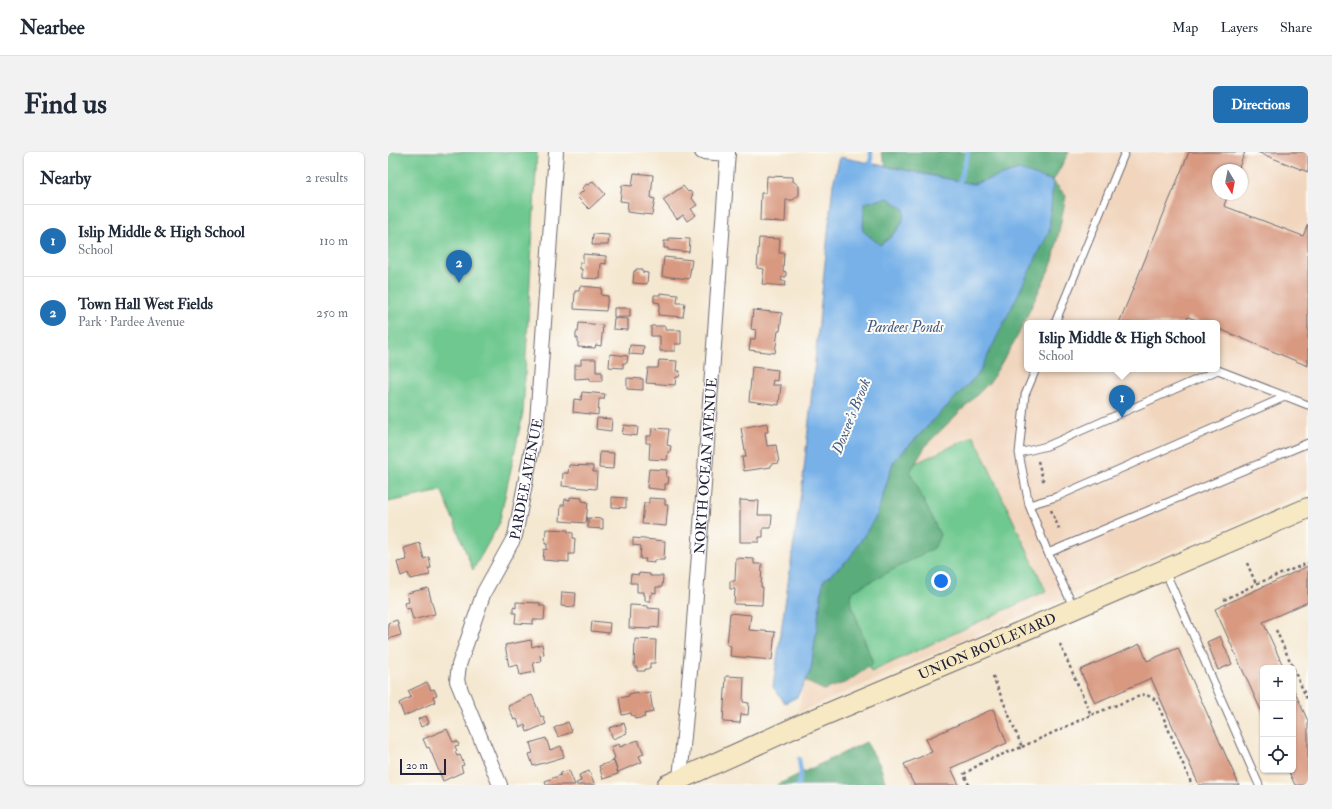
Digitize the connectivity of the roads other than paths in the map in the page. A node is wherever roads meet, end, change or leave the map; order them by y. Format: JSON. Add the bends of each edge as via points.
{"nodes":[{"id":1,"x":556,"y":152,"type":"edge"},
{"id":2,"x":702,"y":152,"type":"edge"},
{"id":3,"x":1125,"y":152,"type":"edge"},
{"id":4,"x":728,"y":153,"type":"edge"},
{"id":5,"x":1056,"y":320,"type":"edge"},
{"id":6,"x":1220,"y":371,"type":"edge"},
{"id":7,"x":1035,"y":372,"type":"edge"},
{"id":8,"x":1214,"y":372,"type":"edge"},
{"id":9,"x":1287,"y":396,"type":"junction"},
{"id":10,"x":1308,"y":405,"type":"edge"},
{"id":11,"x":1308,"y":444,"type":"edge"},
{"id":12,"x":1019,"y":452,"type":"junction"},
{"id":13,"x":1029,"y":505,"type":"junction"},
{"id":14,"x":1308,"y":508,"type":"edge"},
{"id":15,"x":1048,"y":553,"type":"junction"},
{"id":16,"x":1165,"y":570,"type":"junction"},
{"id":17,"x":1074,"y":609,"type":"junction"},
{"id":18,"x":674,"y":782,"type":"edge"},
{"id":19,"x":500,"y":785,"type":"edge"},
{"id":20,"x":1259,"y":785,"type":"edge"}],
"edges":[{"from":1,"to":19,"type":"street","name":"PARDEE AVENUE","via":[[537,422],[516,536],[484,592],[456,681]]},
{"from":2,"to":4,"type":"street"},
{"from":3,"to":5,"type":"lane"},
{"from":4,"to":18,"type":"street","name":"NORTH OCEAN AVENUE","via":[[692,650]]},
{"from":6,"to":9,"type":"lane"},
{"from":7,"to":12,"type":"lane","via":[[1025,395]]},
{"from":8,"to":12,"type":"lane","via":[[1047,446]]},
{"from":9,"to":10,"type":"lane"},
{"from":9,"to":13,"type":"lane","via":[[1056,497]]},
{"from":11,"to":15,"type":"lane"},
{"from":12,"to":13,"type":"lane"},
{"from":13,"to":15,"type":"lane"},
{"from":14,"to":16,"type":"main road","name":"UNION BOULEVARD"},
{"from":15,"to":17,"type":"lane"},
{"from":16,"to":17,"type":"main road","name":"UNION BOULEVARD"},
{"from":16,"to":20,"type":"lane"},
{"from":17,"to":18,"type":"main road","name":"UNION BOULEVARD","via":[[796,727]]}]}
